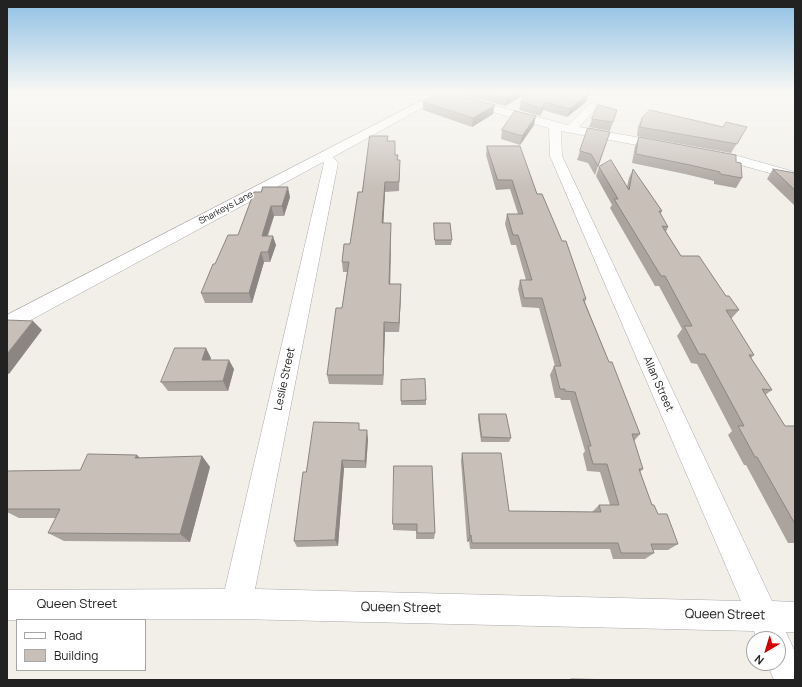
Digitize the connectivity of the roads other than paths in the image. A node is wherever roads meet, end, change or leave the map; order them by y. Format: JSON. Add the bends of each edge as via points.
{"nodes":[{"id":1,"x":385,"y":124,"type":"edge"},
{"id":2,"x":553,"y":124,"type":"edge"},
{"id":3,"x":567,"y":124,"type":"edge"},
{"id":4,"x":563,"y":127,"type":"junction"},
{"id":5,"x":677,"y":149,"type":"edge"},
{"id":6,"x":700,"y":153,"type":"edge"},
{"id":7,"x":325,"y":156,"type":"junction"},
{"id":8,"x":795,"y":176,"type":"edge"},
{"id":9,"x":7,"y":324,"type":"edge"},
{"id":10,"x":7,"y":604,"type":"edge"},
{"id":11,"x":237,"y":604,"type":"junction"},
{"id":12,"x":795,"y":616,"type":"edge"},
{"id":13,"x":768,"y":628,"type":"edge"},
{"id":14,"x":786,"y":669,"type":"edge"},
{"id":15,"x":791,"y":680,"type":"edge"}],
"edges":[{"from":1,"to":7,"type":"street","name":"Sharkeys Lane"},
{"from":2,"to":4,"type":"street"},
{"from":3,"to":4,"type":"street"},
{"from":4,"to":5,"type":"street"},
{"from":4,"to":13,"type":"street","name":"Allan Street","via":[[556,156]]},
{"from":6,"to":8,"type":"street","via":[[738,160]]},
{"from":7,"to":9,"type":"street","name":"Sharkeys Lane"},
{"from":7,"to":11,"type":"street","name":"Leslie Street","via":[[331,163]]},
{"from":10,"to":11,"type":"street","name":"Queen Street"},
{"from":11,"to":13,"type":"street","name":"Queen Street"},
{"from":12,"to":13,"type":"street","name":"Queen Street"},
{"from":14,"to":15,"type":"street"}]}
